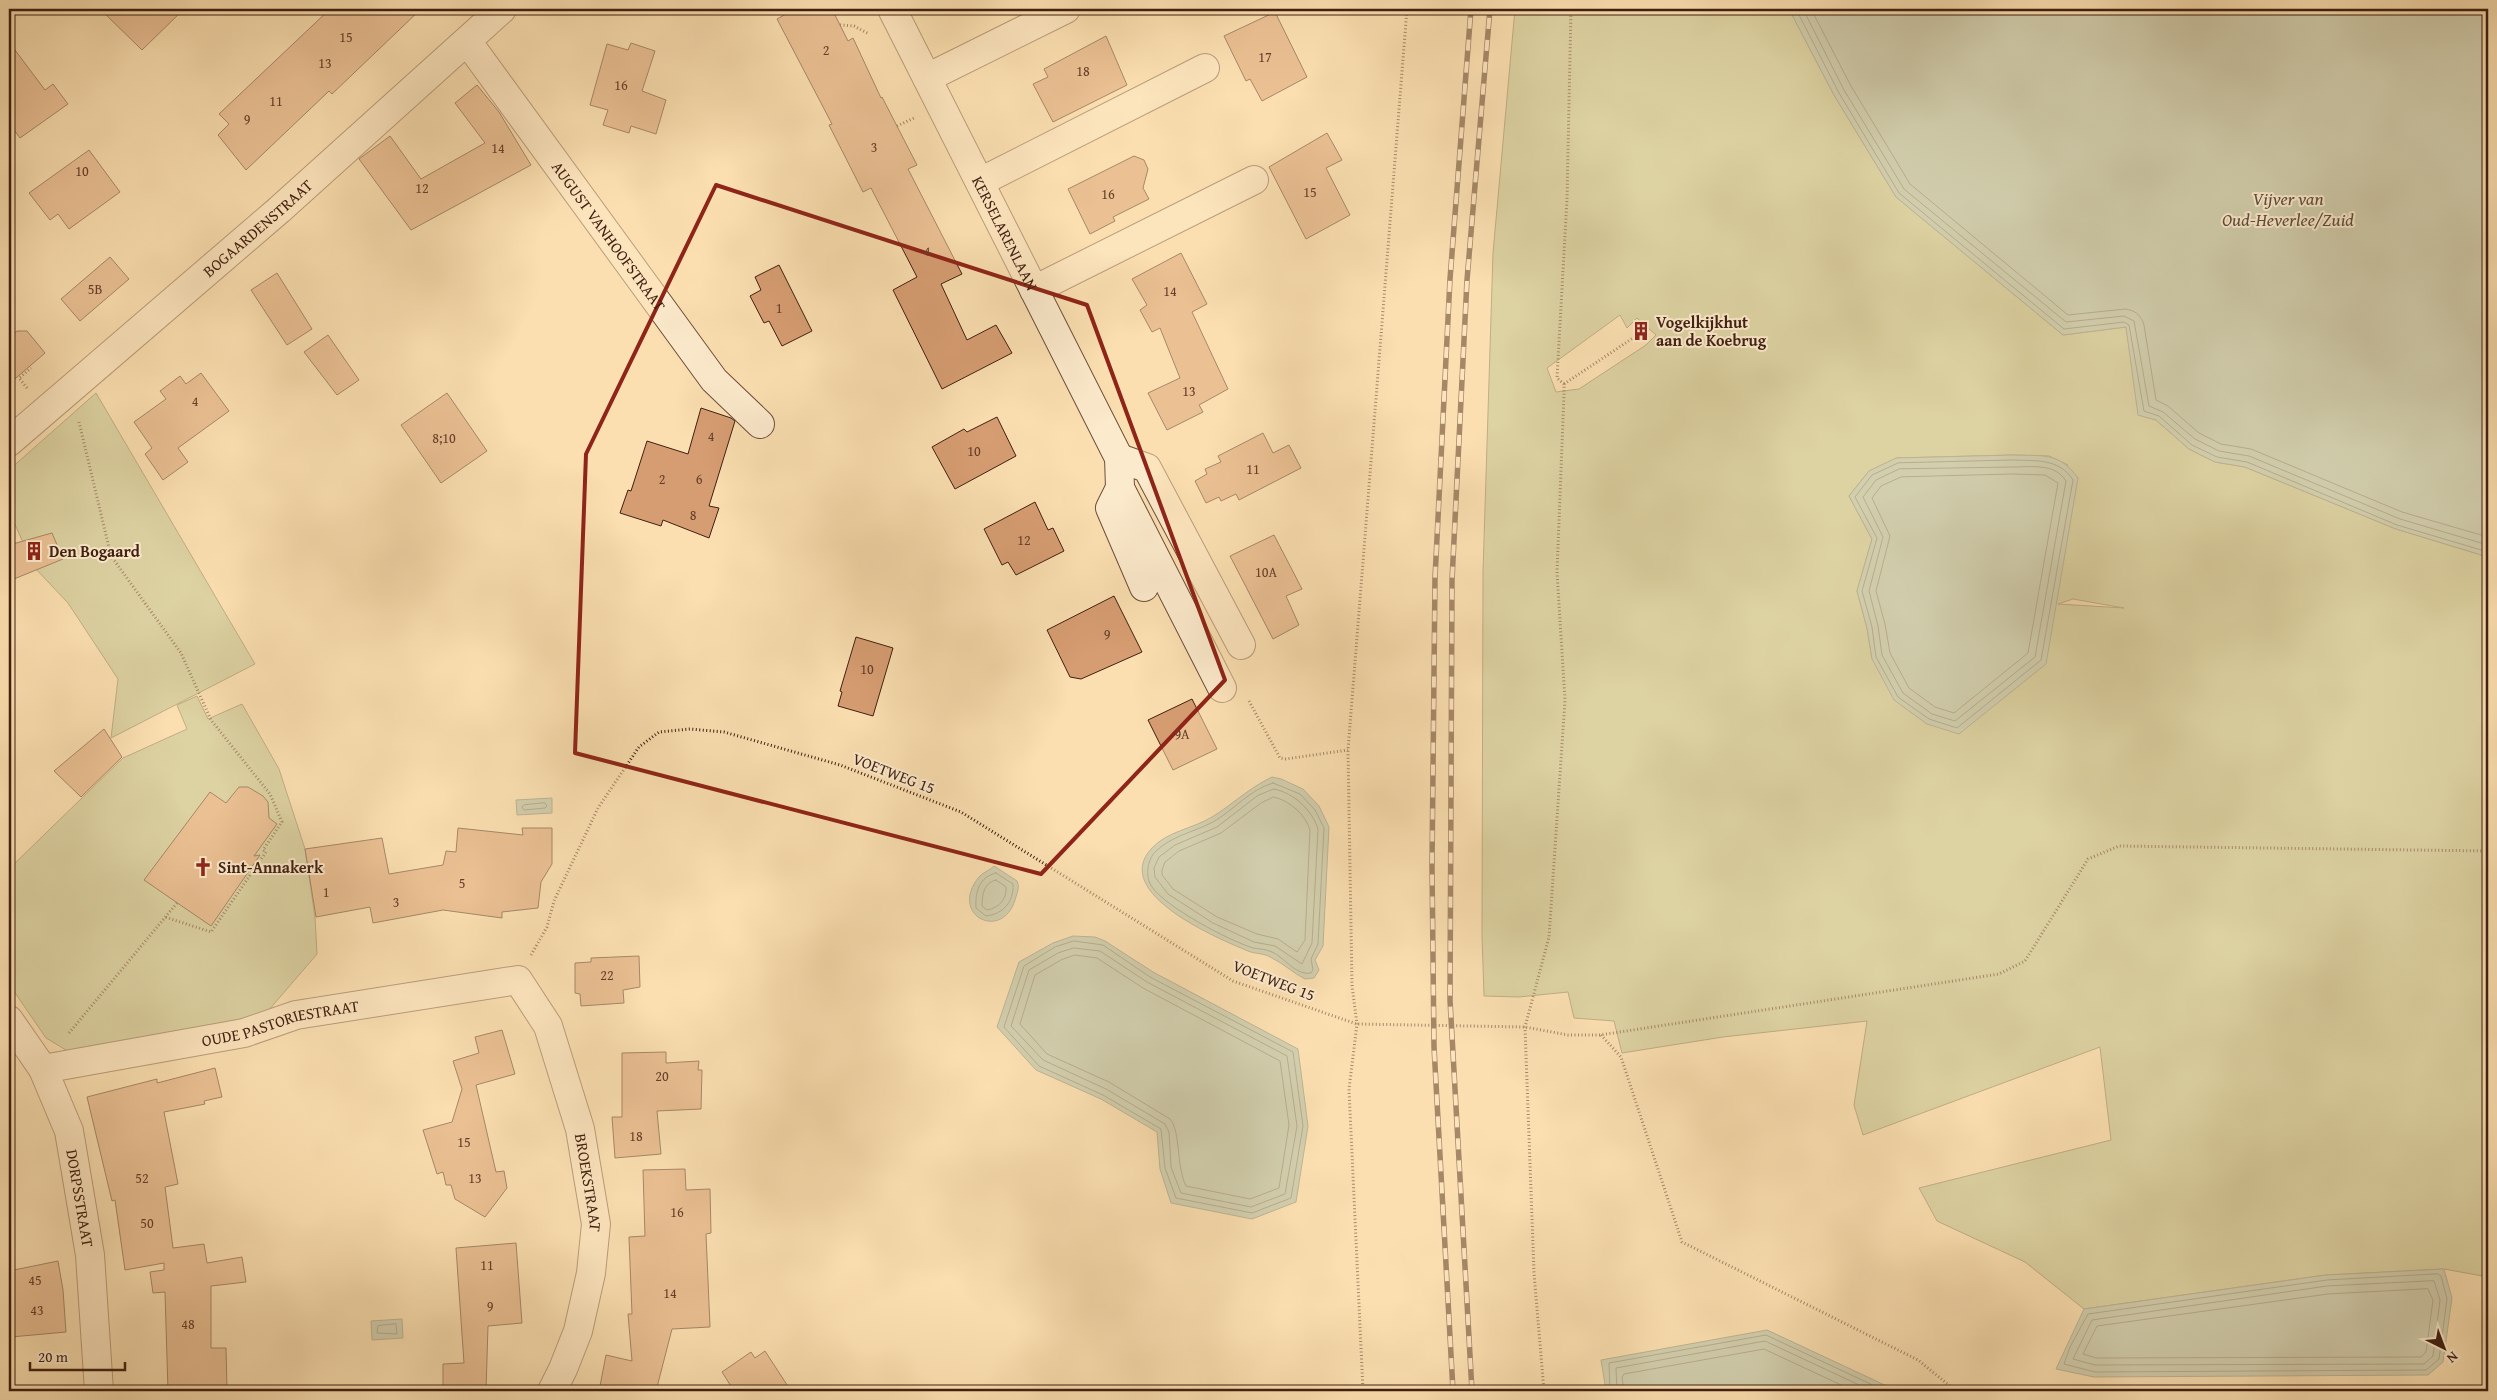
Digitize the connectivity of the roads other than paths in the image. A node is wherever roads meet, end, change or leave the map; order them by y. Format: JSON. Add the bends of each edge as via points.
{"nodes":[{"id":1,"x":502,"y":9,"type":"edge"},
{"id":2,"x":892,"y":9,"type":"edge"},
{"id":3,"x":1066,"y":9,"type":"edge"},
{"id":4,"x":466,"y":41,"type":"junction"},
{"id":5,"x":1205,"y":68,"type":"dead end"},
{"id":6,"x":927,"y":78,"type":"junction"},
{"id":7,"x":1254,"y":180,"type":"dead end"},
{"id":8,"x":980,"y":182,"type":"junction"},
{"id":9,"x":1034,"y":290,"type":"junction"},
{"id":10,"x":760,"y":424,"type":"dead end"},
{"id":11,"x":9,"y":442,"type":"edge"},
{"id":12,"x":1119,"y":458,"type":"junction"},
{"id":13,"x":1120,"y":488,"type":"junction"},
{"id":14,"x":1144,"y":587,"type":"dead end"},
{"id":15,"x":1241,"y":645,"type":"dead end"},
{"id":16,"x":1222,"y":688,"type":"dead end"},
{"id":17,"x":518,"y":980,"type":"joint"},
{"id":18,"x":9,"y":1020,"type":"edge"},
{"id":19,"x":37,"y":1062,"type":"junction"},
{"id":20,"x":99,"y":1391,"type":"edge"},
{"id":21,"x":552,"y":1391,"type":"edge"}],
"edges":[{"from":1,"to":4,"type":"street","name":"BOGAARDENSTRAAT"},
{"from":2,"to":6,"type":"street","name":"KERSELARENLAAN"},
{"from":3,"to":6,"type":"street"},
{"from":4,"to":10,"type":"street","name":"AUGUST VANHOOFSTRAAT","via":[[714,380]]},
{"from":4,"to":11,"type":"street","name":"BOGAARDENSTRAAT","via":[[279,210]]},
{"from":5,"to":8,"type":"street"},
{"from":6,"to":8,"type":"street","name":"KERSELARENLAAN"},
{"from":7,"to":9,"type":"street"},
{"from":8,"to":9,"type":"street","name":"KERSELARENLAAN"},
{"from":9,"to":12,"type":"street","name":"KERSELARENLAAN"},
{"from":12,"to":13,"type":"street"},
{"from":12,"to":15,"type":"street","via":[[1147,468]]},
{"from":13,"to":14,"type":"street","via":[[1110,508]]},
{"from":13,"to":16,"type":"street"},
{"from":17,"to":19,"type":"street","name":"OUDE PASTORIESTRAAT","via":[[296,1015],[244,1033]]},
{"from":17,"to":21,"type":"street","name":"BROEKSTRAAT","via":[[551,1035],[580,1129],[596,1224],[591,1273],[578,1330]]},
{"from":18,"to":19,"type":"street","name":"DORPSSTRAAT"},
{"from":19,"to":20,"type":"street","name":"DORPSSTRAAT","via":[[69,1132],[90,1255]]}]}
